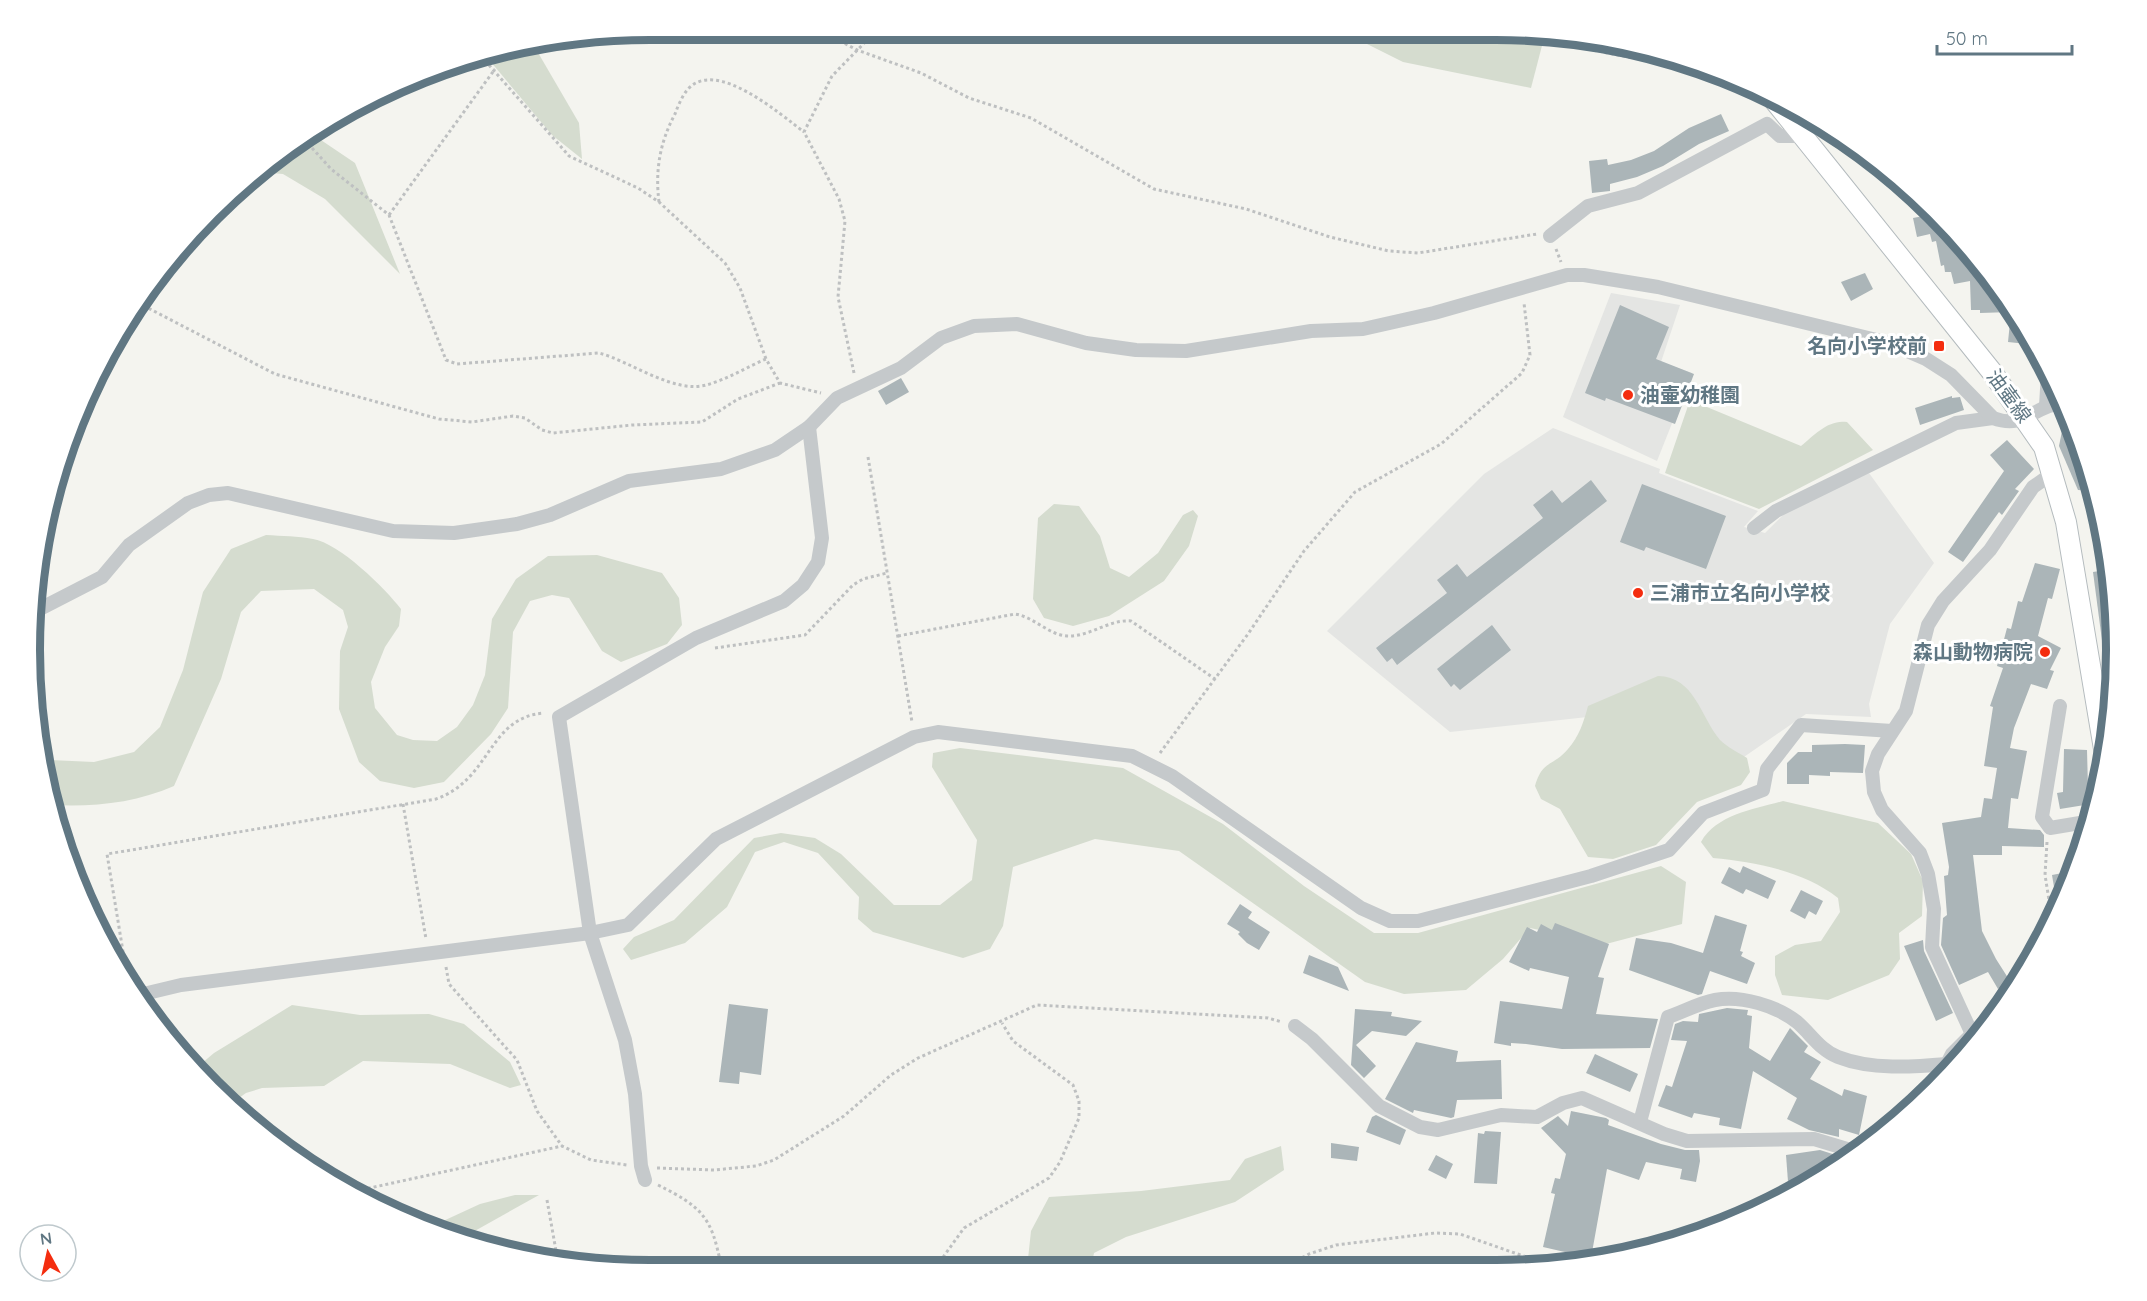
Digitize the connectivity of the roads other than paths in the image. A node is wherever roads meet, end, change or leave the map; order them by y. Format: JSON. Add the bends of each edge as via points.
{"nodes":[{"id":1,"x":1784,"y":113,"type":"edge"},
{"id":2,"x":1803,"y":136,"type":"junction"},
{"id":3,"x":1550,"y":236,"type":"road end"},
{"id":4,"x":2047,"y":388,"type":"edge"},
{"id":5,"x":2054,"y":404,"type":"edge"},
{"id":6,"x":2046,"y":406,"type":"junction"},
{"id":7,"x":1993,"y":418,"type":"junction"},
{"id":8,"x":2026,"y":418,"type":"junction"},
{"id":9,"x":808,"y":427,"type":"junction"},
{"id":10,"x":2053,"y":473,"type":"junction"},
{"id":11,"x":1754,"y":528,"type":"dead end"},
{"id":12,"x":42,"y":608,"type":"edge"},
{"id":13,"x":2060,"y":706,"type":"dead end"},
{"id":14,"x":1892,"y":731,"type":"junction"},
{"id":15,"x":2101,"y":731,"type":"edge"},
{"id":16,"x":2081,"y":823,"type":"edge"},
{"id":17,"x":590,"y":933,"type":"junction"},
{"id":18,"x":146,"y":993,"type":"edge"},
{"id":19,"x":1295,"y":1026,"type":"road end"},
{"id":20,"x":1971,"y":1033,"type":"edge"},
{"id":21,"x":1963,"y":1043,"type":"edge"},
{"id":22,"x":1950,"y":1059,"type":"edge"},
{"id":23,"x":1945,"y":1064,"type":"edge"},
{"id":24,"x":1641,"y":1122,"type":"junction"},
{"id":25,"x":1848,"y":1149,"type":"edge"},
{"id":26,"x":643,"y":1173,"type":"road end"}],
"edges":[{"from":1,"to":2,"type":"main road","name":"油壷線"},
{"from":2,"to":3,"type":"street","via":[[1780,136],[1767,124],[1638,193],[1588,206]]},
{"from":2,"to":8,"type":"main road","name":"油壷線"},
{"from":4,"to":6,"type":"street"},
{"from":5,"to":6,"type":"street"},
{"from":6,"to":8,"type":"street"},
{"from":7,"to":8,"type":"street","via":[[2012,423]]},
{"from":7,"to":9,"type":"street","via":[[1951,375],[1889,343],[1658,287],[1567,275],[1364,329],[1311,331],[1186,351],[1086,343],[1017,324],[974,326],[940,338],[901,368],[837,398]]},
{"from":7,"to":11,"type":"street","via":[[1956,423],[1776,511]]},
{"from":8,"to":10,"type":"main road","name":"油壷線"},
{"from":9,"to":12,"type":"street","via":[[775,450],[745,462],[721,469],[629,481],[550,515],[454,533],[393,531],[228,493],[209,495],[188,503],[129,545],[102,577]]},
{"from":9,"to":17,"type":"street","via":[[822,538],[818,562],[803,585],[784,601],[696,638],[559,717]]},
{"from":10,"to":14,"type":"street","via":[[2034,487],[1990,550],[1943,601],[1928,625],[1906,711]]},
{"from":10,"to":15,"type":"main road","name":"油壷線","via":[[2066,522]]},
{"from":13,"to":16,"type":"street","via":[[2043,817],[2050,828]]},
{"from":14,"to":17,"type":"street","via":[[1801,725],[1767,769],[1763,790],[1704,813],[1669,850],[1591,876],[1418,921],[1390,921],[1361,908],[1172,776],[1132,756],[938,732],[914,737],[716,839],[628,925]]},
{"from":14,"to":20,"type":"street","via":[[1872,771],[1874,792],[1882,810],[1920,853],[1934,909],[1932,948]]},
{"from":17,"to":18,"type":"street","via":[[181,985]]},
{"from":17,"to":26,"type":"street","via":[[625,1040]]},
{"from":19,"to":24,"type":"street","via":[[1379,1106],[1420,1127],[1438,1130],[1501,1115],[1537,1117],[1582,1098]]},
{"from":21,"to":22,"type":"street"},
{"from":23,"to":24,"type":"street","via":[[1898,1066],[1838,1057],[1818,1045],[1782,1011],[1748,1001],[1716,999],[1668,1017]]},
{"from":24,"to":25,"type":"street","via":[[1687,1141],[1814,1138]]}]}
